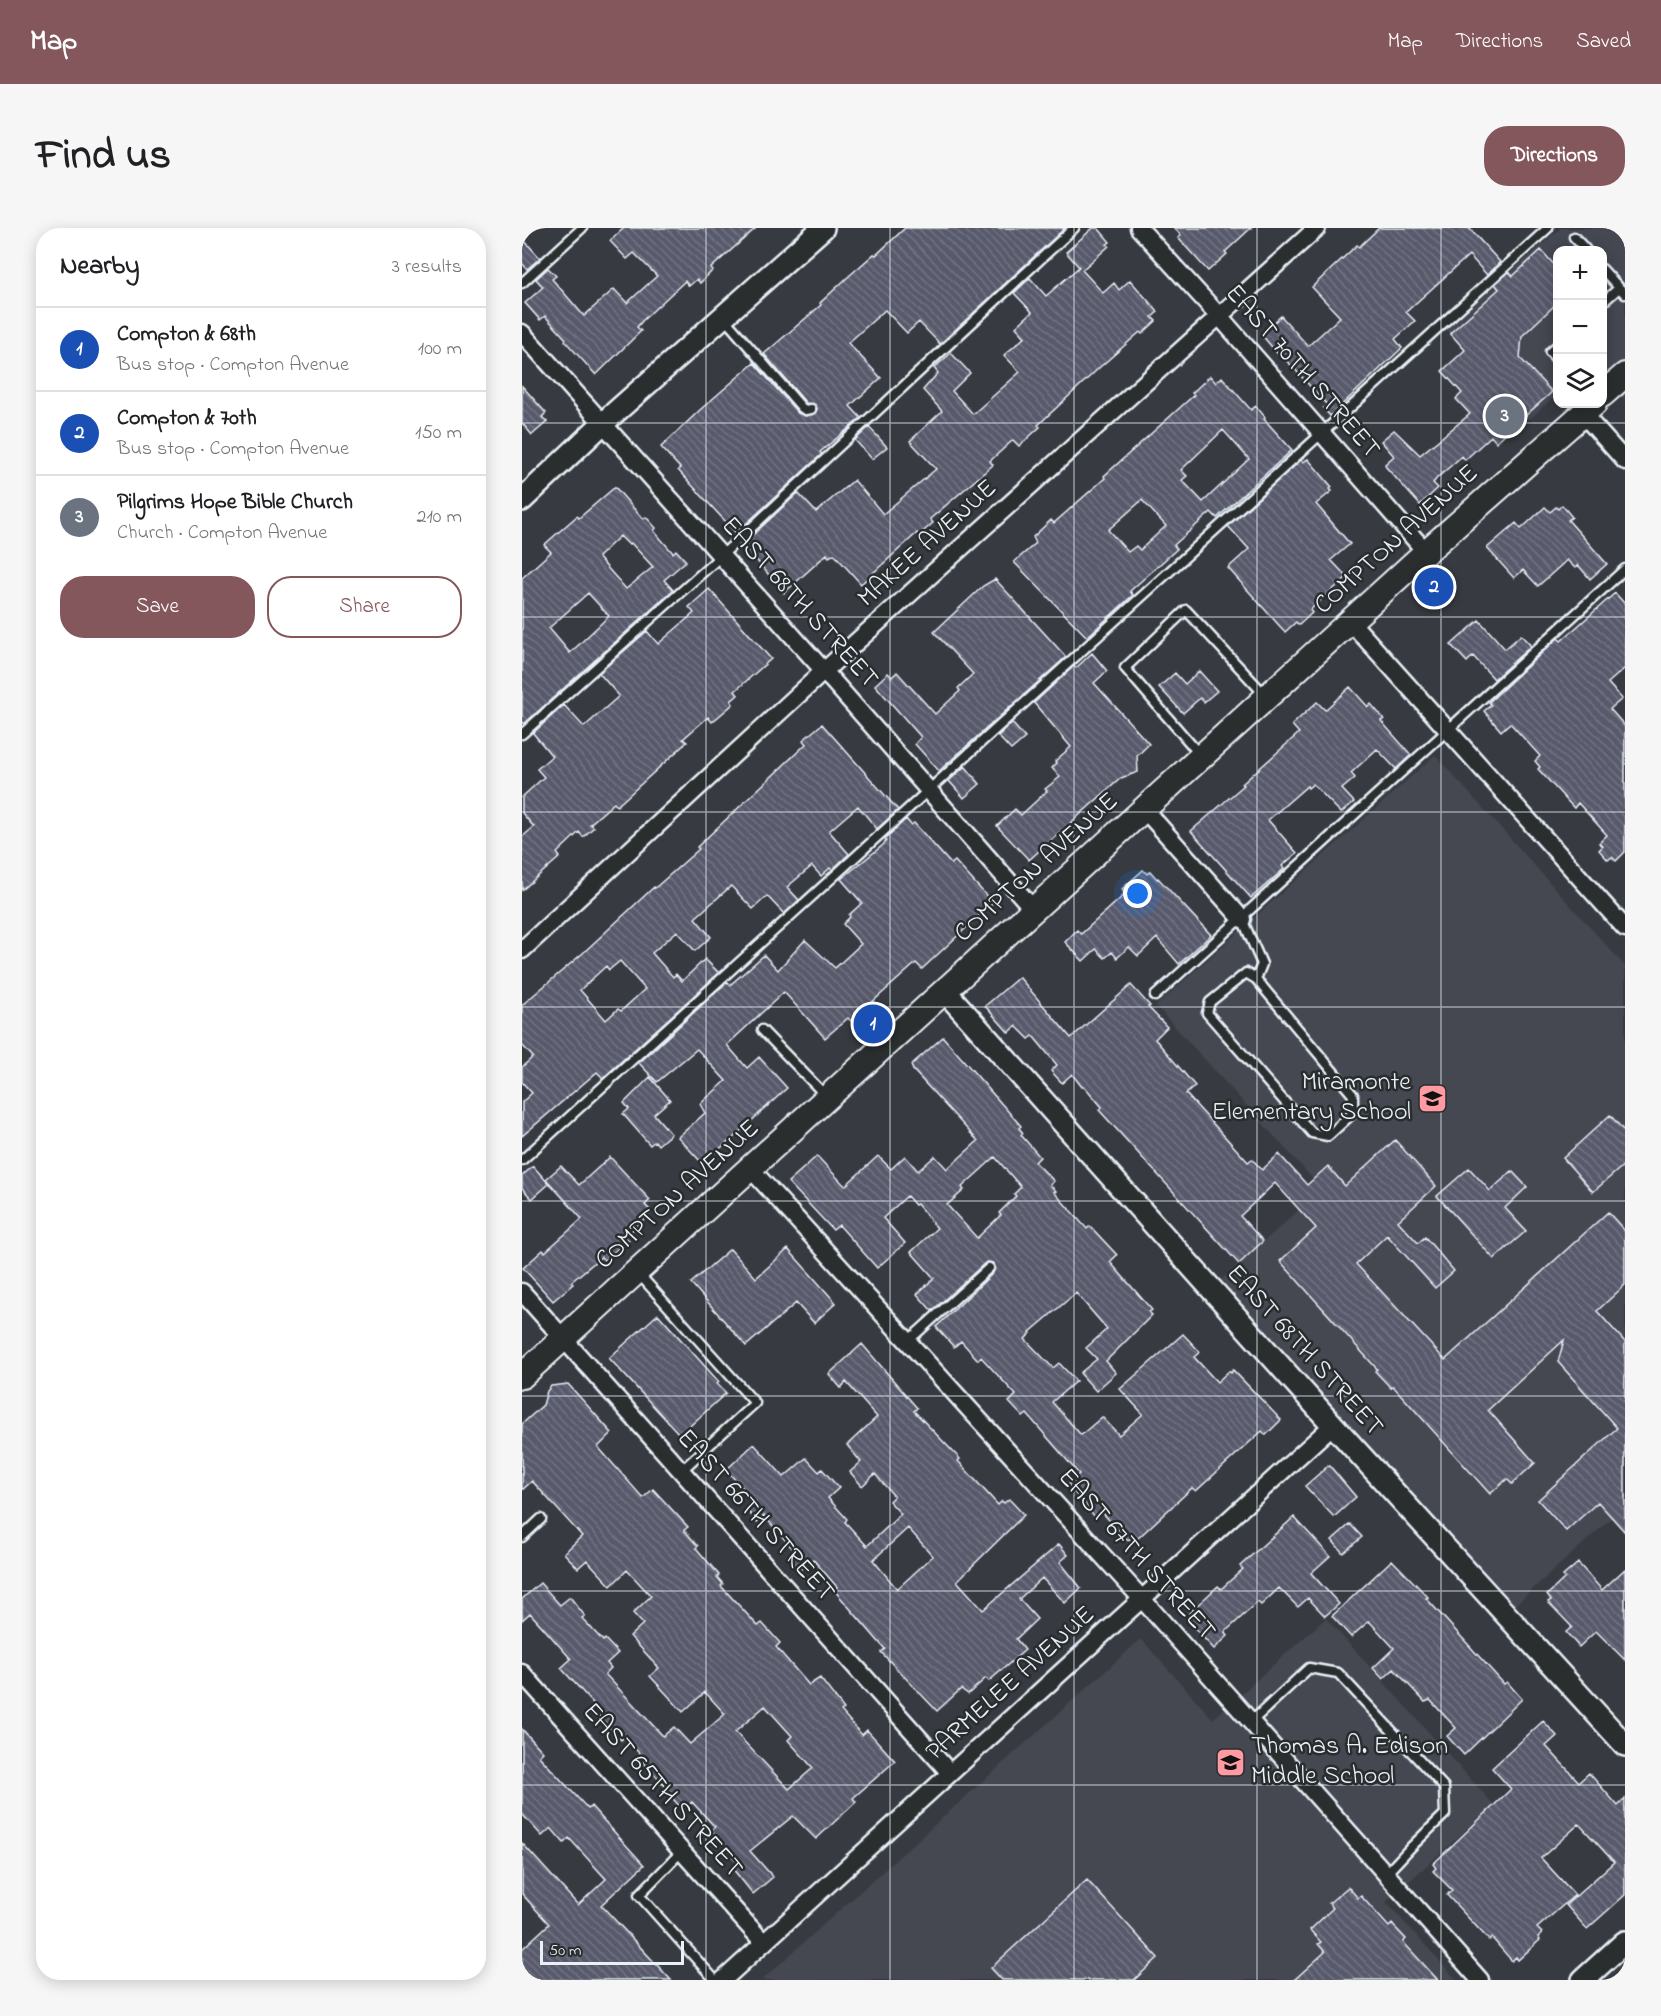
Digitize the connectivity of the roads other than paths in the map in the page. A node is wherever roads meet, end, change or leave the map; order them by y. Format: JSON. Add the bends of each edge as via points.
{"nodes":[{"id":1,"x":582,"y":228,"type":"edge"},
{"id":2,"x":822,"y":228,"type":"edge"},
{"id":3,"x":1074,"y":228,"type":"edge"},
{"id":4,"x":1139,"y":228,"type":"edge"},
{"id":5,"x":1317,"y":228,"type":"edge"},
{"id":6,"x":1548,"y":228,"type":"edge"},
{"id":7,"x":1574,"y":237,"type":"dead end"},
{"id":8,"x":1582,"y":246,"type":"edge"},
{"id":9,"x":1607,"y":274,"type":"edge"},
{"id":10,"x":522,"y":282,"type":"edge"},
{"id":11,"x":1622,"y":291,"type":"edge"},
{"id":12,"x":1607,"y":300,"type":"edge"},
{"id":13,"x":723,"y":316,"type":"junction"},
{"id":14,"x":1220,"y":317,"type":"junction"},
{"id":15,"x":522,"y":333,"type":"edge"},
{"id":16,"x":1625,"y":375,"type":"edge"},
{"id":17,"x":1607,"y":391,"type":"edge"},
{"id":18,"x":811,"y":409,"type":"dead end"},
{"id":19,"x":1588,"y":409,"type":"edge"},
{"id":20,"x":602,"y":424,"type":"junction"},
{"id":21,"x":1321,"y":432,"type":"junction"},
{"id":22,"x":1625,"y":461,"type":"edge"},
{"id":23,"x":522,"y":500,"type":"edge"},
{"id":24,"x":1426,"y":552,"type":"junction"},
{"id":25,"x":721,"y":556,"type":"junction"},
{"id":26,"x":1625,"y":569,"type":"edge"},
{"id":27,"x":1350,"y":621,"type":"junction"},
{"id":28,"x":824,"y":671,"type":"junction"},
{"id":29,"x":1266,"y":697,"type":"junction"},
{"id":30,"x":1448,"y":730,"type":"junction"},
{"id":31,"x":522,"y":734,"type":"edge"},
{"id":32,"x":1202,"y":757,"type":"junction"},
{"id":33,"x":930,"y":791,"type":"junction"},
{"id":34,"x":1144,"y":809,"type":"junction"},
{"id":35,"x":1034,"y":910,"type":"junction"},
{"id":36,"x":1242,"y":919,"type":"junction"},
{"id":37,"x":1625,"y":928,"type":"edge"},
{"id":38,"x":522,"y":950,"type":"edge"},
{"id":39,"x":1257,"y":979,"type":"junction"},
{"id":40,"x":945,"y":991,"type":"junction"},
{"id":41,"x":1155,"y":996,"type":"dead end"},
{"id":42,"x":762,"y":1030,"type":"dead end"},
{"id":43,"x":828,"y":1097,"type":"junction"},
{"id":44,"x":522,"y":1160,"type":"edge"},
{"id":45,"x":750,"y":1168,"type":"junction"},
{"id":46,"x":989,"y":1268,"type":"dead end"},
{"id":47,"x":637,"y":1271,"type":"junction"},
{"id":48,"x":522,"y":1292,"type":"edge"},
{"id":49,"x":563,"y":1339,"type":"junction"},
{"id":50,"x":908,"y":1341,"type":"junction"},
{"id":51,"x":522,"y":1376,"type":"edge"},
{"id":52,"x":1334,"y":1425,"type":"junction"},
{"id":53,"x":681,"y":1471,"type":"junction"},
{"id":54,"x":541,"y":1519,"type":"dead end"},
{"id":55,"x":522,"y":1537,"type":"edge"},
{"id":56,"x":1142,"y":1599,"type":"junction"},
{"id":57,"x":522,"y":1673,"type":"edge"},
{"id":58,"x":1251,"y":1722,"type":"junction"},
{"id":59,"x":1625,"y":1744,"type":"edge"},
{"id":60,"x":950,"y":1773,"type":"junction"},
{"id":61,"x":682,"y":1851,"type":"junction"},
{"id":62,"x":1386,"y":1874,"type":"junction"},
{"id":63,"x":1625,"y":1942,"type":"edge"},
{"id":64,"x":764,"y":1943,"type":"junction"},
{"id":65,"x":715,"y":1980,"type":"edge"},
{"id":66,"x":723,"y":1980,"type":"edge"},
{"id":67,"x":1480,"y":1980,"type":"edge"},
{"id":68,"x":1582,"y":1980,"type":"edge"}],
"edges":[{"from":1,"to":10,"type":"lane"},
{"from":2,"to":13,"type":"street"},
{"from":3,"to":25,"type":"lane"},
{"from":4,"to":14,"type":"street","name":"EAST 70TH STREET"},
{"from":5,"to":14,"type":"street","name":"MAKEE AVENUE"},
{"from":6,"to":21,"type":"lane"},
{"from":7,"to":8,"type":"lane"},
{"from":9,"to":11,"type":"lane"},
{"from":11,"to":12,"type":"lane"},
{"from":13,"to":18,"type":"lane","via":[[802,408]]},
{"from":13,"to":20,"type":"street"},
{"from":14,"to":21,"type":"street","name":"EAST 70TH STREET"},
{"from":14,"to":28,"type":"street","name":"MAKEE AVENUE"},
{"from":15,"to":20,"type":"street","name":"EAST 68TH STREET"},
{"from":16,"to":17,"type":"main road"},
{"from":19,"to":22,"type":"street"},
{"from":19,"to":24,"type":"main road","name":"COMPTON AVENUE"},
{"from":20,"to":23,"type":"street"},
{"from":20,"to":25,"type":"street","name":"EAST 68TH STREET"},
{"from":21,"to":24,"type":"street","name":"EAST 70TH STREET"},
{"from":21,"to":33,"type":"lane"},
{"from":24,"to":27,"type":"main road","name":"COMPTON AVENUE"},
{"from":25,"to":28,"type":"street","name":"EAST 68TH STREET"},
{"from":25,"to":31,"type":"lane"},
{"from":26,"to":30,"type":"lane"},
{"from":27,"to":29,"type":"main road","name":"COMPTON AVENUE"},
{"from":27,"to":30,"type":"street"},
{"from":28,"to":33,"type":"street","name":"EAST 68TH STREET"},
{"from":28,"to":38,"type":"street","name":"MAKEE AVENUE"},
{"from":29,"to":32,"type":"main road","name":"COMPTON AVENUE"},
{"from":29,"to":32,"type":"lane","via":[[1186,610],[1125,668]]},
{"from":30,"to":36,"type":"lane"},
{"from":30,"to":37,"type":"street"},
{"from":32,"to":34,"type":"main road","name":"COMPTON AVENUE"},
{"from":33,"to":35,"type":"street","name":"EAST 68TH STREET"},
{"from":33,"to":44,"type":"lane"},
{"from":34,"to":35,"type":"main road","name":"COMPTON AVENUE"},
{"from":34,"to":36,"type":"street"},
{"from":35,"to":40,"type":"main road","name":"COMPTON AVENUE"},
{"from":36,"to":39,"type":"lane","via":[[1262,964]]},
{"from":36,"to":41,"type":"lane"},
{"from":39,"to":39,"type":"lane","via":[[1246,973],[1210,1002],[1206,1013],[1312,1133],[1328,1136],[1353,1113],[1353,1095]]},
{"from":40,"to":43,"type":"main road","name":"COMPTON AVENUE"},
{"from":40,"to":52,"type":"street","name":"EAST 68TH STREET"},
{"from":42,"to":43,"type":"lane"},
{"from":43,"to":45,"type":"main road","name":"COMPTON AVENUE"},
{"from":45,"to":47,"type":"main road","name":"COMPTON AVENUE"},
{"from":45,"to":50,"type":"street","name":"EAST 67TH STREET"},
{"from":46,"to":50,"type":"lane"},
{"from":47,"to":49,"type":"main road","name":"COMPTON AVENUE"},
{"from":47,"to":53,"type":"lane","via":[[755,1403]]},
{"from":48,"to":49,"type":"street","name":"EAST 66TH STREET"},
{"from":49,"to":51,"type":"main road","name":"COMPTON AVENUE"},
{"from":49,"to":53,"type":"street","name":"EAST 66TH STREET"},
{"from":50,"to":56,"type":"street","name":"EAST 67TH STREET"},
{"from":52,"to":56,"type":"street","name":"PARMELEE AVENUE"},
{"from":52,"to":59,"type":"street","name":"EAST 68TH STREET"},
{"from":53,"to":60,"type":"street","name":"EAST 66TH STREET"},
{"from":54,"to":55,"type":"lane"},
{"from":56,"to":58,"type":"street","name":"EAST 67TH STREET"},
{"from":56,"to":60,"type":"street","name":"PARMELEE AVENUE"},
{"from":57,"to":61,"type":"street","name":"EAST 65TH STREET"},
{"from":58,"to":62,"type":"street","name":"EAST 67TH STREET"},
{"from":58,"to":62,"type":"lane","via":[[1309,1668],[1338,1673],[1444,1787],[1445,1814]]},
{"from":60,"to":64,"type":"street","name":"PARMELEE AVENUE"},
{"from":61,"to":64,"type":"street","name":"EAST 65TH STREET"},
{"from":61,"to":65,"type":"lane","via":[[639,1895]]},
{"from":62,"to":67,"type":"street","name":"EAST 67TH STREET"},
{"from":63,"to":68,"type":"street"},
{"from":64,"to":66,"type":"street","name":"PARMELEE AVENUE"}]}
